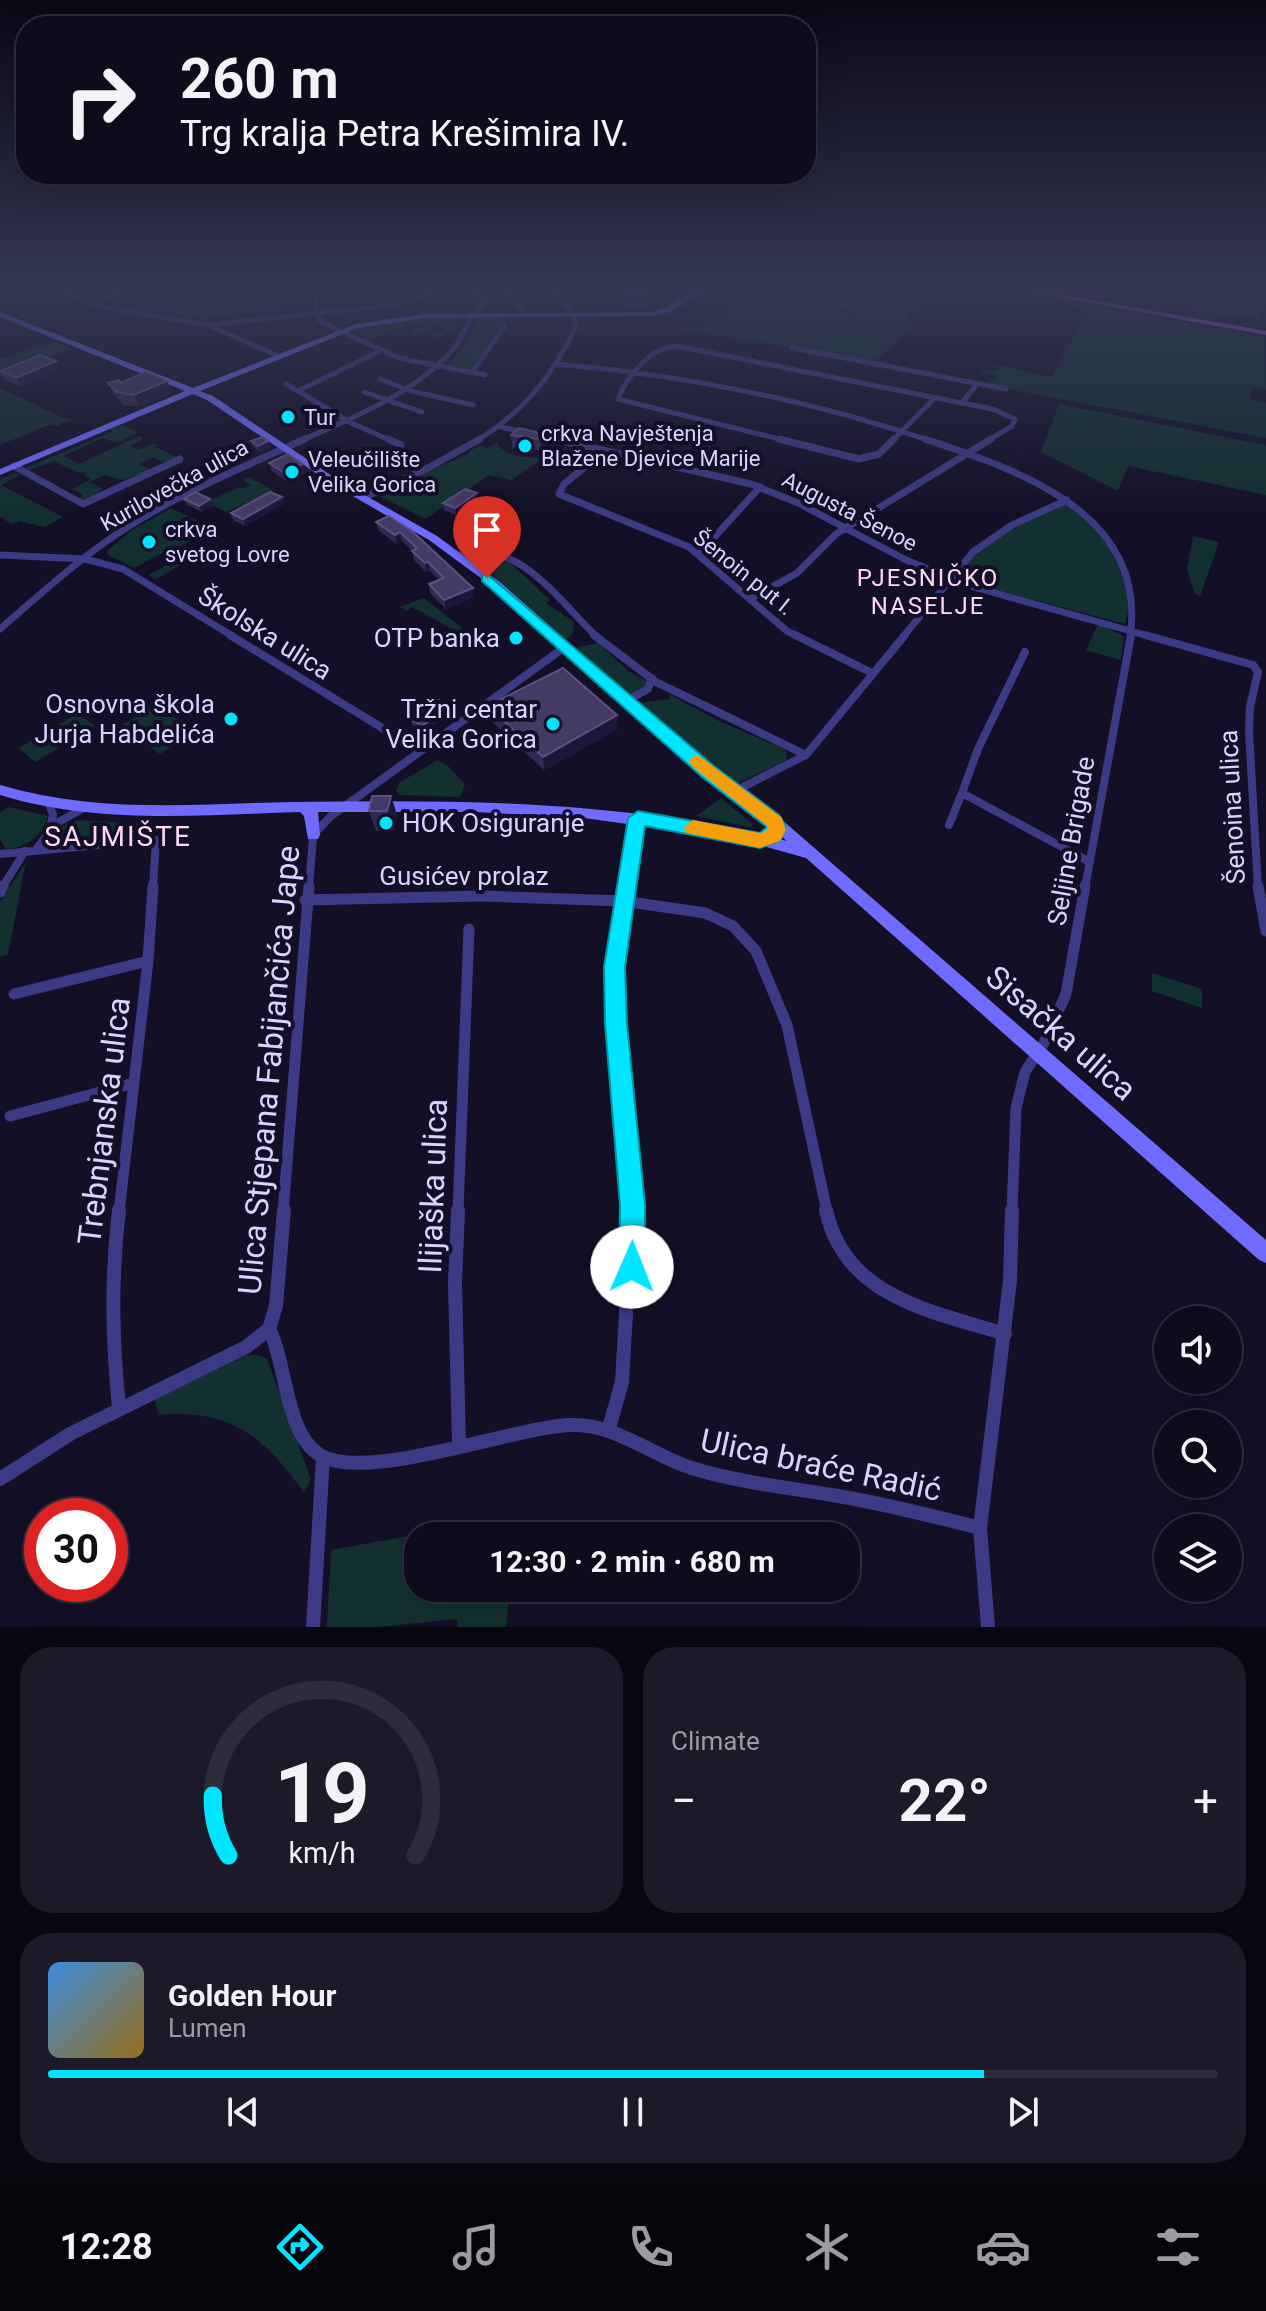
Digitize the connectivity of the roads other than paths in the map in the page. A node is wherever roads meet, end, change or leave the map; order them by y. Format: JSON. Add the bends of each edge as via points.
{"nodes":[{"id":1,"x":127,"y":364,"type":"edge"},
{"id":2,"x":258,"y":364,"type":"edge"},
{"id":3,"x":354,"y":364,"type":"edge"},
{"id":4,"x":429,"y":364,"type":"edge"},
{"id":5,"x":478,"y":364,"type":"edge"},
{"id":6,"x":557,"y":364,"type":"joint"},
{"id":7,"x":645,"y":364,"type":"edge"},
{"id":8,"x":765,"y":364,"type":"edge"},
{"id":9,"x":874,"y":364,"type":"edge"},
{"id":10,"x":437,"y":366,"type":"junction"},
{"id":11,"x":638,"y":371,"type":"junction"},
{"id":12,"x":472,"y":372,"type":"junction"},
{"id":13,"x":485,"y":375,"type":"dead end"},
{"id":14,"x":380,"y":379,"type":"dead end"},
{"id":15,"x":286,"y":384,"type":"dead end"},
{"id":16,"x":977,"y":384,"type":"junction"},
{"id":17,"x":405,"y":389,"type":"junction"},
{"id":18,"x":1006,"y":389,"type":"dead end"},
{"id":19,"x":193,"y":390,"type":"junction"},
{"id":20,"x":298,"y":391,"type":"junction"},
{"id":21,"x":364,"y":392,"type":"dead end"},
{"id":22,"x":935,"y":398,"type":"junction"},
{"id":23,"x":385,"y":401,"type":"junction"},
{"id":24,"x":962,"y":403,"type":"junction"},
{"id":25,"x":473,"y":405,"type":"dead end"},
{"id":26,"x":422,"y":412,"type":"dead end"},
{"id":27,"x":347,"y":420,"type":"junction"},
{"id":28,"x":501,"y":427,"type":"junction"},
{"id":29,"x":902,"y":431,"type":"junction"},
{"id":30,"x":401,"y":445,"type":"dead end"},
{"id":31,"x":284,"y":447,"type":"junction"},
{"id":32,"x":603,"y":452,"type":"junction"},
{"id":33,"x":968,"y":453,"type":"junction"},
{"id":34,"x":180,"y":459,"type":"dead end"},
{"id":35,"x":14,"y":466,"type":"junction"},
{"id":36,"x":0,"y":472,"type":"edge"},
{"id":37,"x":760,"y":487,"type":"junction"},
{"id":38,"x":363,"y":498,"type":"junction"},
{"id":39,"x":1067,"y":500,"type":"junction"},
{"id":40,"x":846,"y":528,"type":"junction"},
{"id":41,"x":699,"y":554,"type":"junction"},
{"id":42,"x":0,"y":555,"type":"edge"},
{"id":43,"x":458,"y":555,"type":"junction"},
{"id":44,"x":85,"y":559,"type":"junction"},
{"id":45,"x":950,"y":578,"type":"junction"},
{"id":46,"x":752,"y":598,"type":"junction"},
{"id":47,"x":2,"y":625,"type":"edge"},
{"id":48,"x":1131,"y":632,"type":"junction"},
{"id":49,"x":565,"y":647,"type":"junction"},
{"id":50,"x":1025,"y":652,"type":"dead end"},
{"id":51,"x":872,"y":673,"type":"junction"},
{"id":52,"x":652,"y":678,"type":"junction"},
{"id":53,"x":675,"y":692,"type":"junction"},
{"id":54,"x":633,"y":698,"type":"junction"},
{"id":55,"x":420,"y":751,"type":"junction"},
{"id":56,"x":806,"y":755,"type":"junction"},
{"id":57,"x":0,"y":790,"type":"edge"},
{"id":58,"x":735,"y":791,"type":"junction"},
{"id":59,"x":962,"y":793,"type":"junction"},
{"id":60,"x":49,"y":804,"type":"junction"},
{"id":61,"x":345,"y":806,"type":"junction"},
{"id":62,"x":302,"y":807,"type":"junction"},
{"id":63,"x":82,"y":809,"type":"junction"},
{"id":64,"x":638,"y":818,"type":"junction"},
{"id":65,"x":776,"y":823,"type":"junction"},
{"id":66,"x":949,"y":825,"type":"dead end"},
{"id":67,"x":50,"y":828,"type":"junction"},
{"id":68,"x":313,"y":835,"type":"junction"},
{"id":69,"x":760,"y":841,"type":"junction"},
{"id":70,"x":30,"y":851,"type":"junction"},
{"id":71,"x":0,"y":854,"type":"edge"},
{"id":72,"x":815,"y":858,"type":"junction"},
{"id":73,"x":1090,"y":862,"type":"junction"},
{"id":74,"x":0,"y":892,"type":"edge"},
{"id":75,"x":305,"y":900,"type":"junction"},
{"id":76,"x":623,"y":901,"type":"junction"},
{"id":77,"x":469,"y":929,"type":"dead end"},
{"id":78,"x":1266,"y":931,"type":"edge"},
{"id":79,"x":148,"y":961,"type":"junction"},
{"id":80,"x":14,"y":994,"type":"dead end"},
{"id":81,"x":1038,"y":1052,"type":"junction"},
{"id":82,"x":134,"y":1083,"type":"junction"},
{"id":83,"x":10,"y":1116,"type":"dead end"},
{"id":84,"x":1266,"y":1253,"type":"edge"},
{"id":85,"x":269,"y":1329,"type":"junction"},
{"id":86,"x":1005,"y":1334,"type":"junction"},
{"id":87,"x":119,"y":1407,"type":"junction"},
{"id":88,"x":609,"y":1428,"type":"junction"},
{"id":89,"x":459,"y":1444,"type":"junction"},
{"id":90,"x":323,"y":1457,"type":"junction"},
{"id":91,"x":0,"y":1479,"type":"edge"},
{"id":92,"x":980,"y":1528,"type":"junction"},
{"id":93,"x":313,"y":1627,"type":"edge"},
{"id":94,"x":988,"y":1627,"type":"edge"}],
"edges":[{"from":1,"to":19,"type":"main road","name":"Sisačka ulica"},
{"from":2,"to":19,"type":"main road"},
{"from":3,"to":20,"type":"street"},
{"from":4,"to":10,"type":"street"},
{"from":5,"to":12,"type":"street"},
{"from":6,"to":11,"type":"street","name":"Seljine Brigade"},
{"from":6,"to":28,"type":"street"},
{"from":7,"to":11,"type":"street"},
{"from":8,"to":22,"type":"street"},
{"from":9,"to":16,"type":"street"},
{"from":10,"to":12,"type":"street"},
{"from":10,"to":17,"type":"street","name":"Kurilovečka ulica"},
{"from":11,"to":29,"type":"street","name":"Seljine Brigade"},
{"from":11,"to":29,"type":"street","via":[[618,399],[853,458],[874,457]]},
{"from":12,"to":13,"type":"street"},
{"from":14,"to":17,"type":"street"},
{"from":15,"to":20,"type":"street"},
{"from":16,"to":18,"type":"street"},
{"from":16,"to":24,"type":"street"},
{"from":17,"to":23,"type":"street","name":"Kurilovečka ulica"},
{"from":17,"to":25,"type":"street"},
{"from":19,"to":31,"type":"main road","name":"Sisačka ulica"},
{"from":19,"to":35,"type":"main road"},
{"from":20,"to":27,"type":"street"},
{"from":21,"to":23,"type":"street"},
{"from":22,"to":24,"type":"street"},
{"from":22,"to":29,"type":"street"},
{"from":23,"to":26,"type":"street"},
{"from":23,"to":27,"type":"street","name":"Kurilovečka ulica"},
{"from":24,"to":33,"type":"street","via":[[1007,413],[1015,421]]},
{"from":27,"to":30,"type":"street"},
{"from":27,"to":31,"type":"street","name":"Kurilovečka ulica"},
{"from":28,"to":32,"type":"street","name":"Augusta Šenoe"},
{"from":28,"to":38,"type":"street"},
{"from":29,"to":33,"type":"street","name":"Seljine Brigade"},
{"from":31,"to":38,"type":"main road","name":"Sisačka ulica"},
{"from":31,"to":44,"type":"street","name":"Kurilovečka ulica","via":[[129,526]]},
{"from":32,"to":37,"type":"street","name":"Augusta Šenoe"},
{"from":32,"to":41,"type":"street","name":"Šenoin put I.","via":[[559,494]]},
{"from":33,"to":39,"type":"street","name":"Seljine Brigade"},
{"from":33,"to":40,"type":"street"},
{"from":34,"to":35,"type":"street","via":[[83,504]]},
{"from":35,"to":36,"type":"main road"},
{"from":37,"to":40,"type":"street","name":"Augusta Šenoe"},
{"from":37,"to":41,"type":"street"},
{"from":38,"to":43,"type":"main road","name":"Sisačka ulica"},
{"from":39,"to":45,"type":"street","via":[[994,536]]},
{"from":39,"to":48,"type":"street","name":"Seljine Brigade","via":[[1101,529],[1125,566],[1132,591]]},
{"from":40,"to":45,"type":"street","name":"Augusta Šenoe"},
{"from":40,"to":46,"type":"street","via":[[797,573]]},
{"from":41,"to":46,"type":"street","name":"Šenoin put I."},
{"from":42,"to":44,"type":"street","name":"Kurilovečka ulica"},
{"from":43,"to":49,"type":"main road","name":"Sisačka ulica"},
{"from":43,"to":52,"type":"street","via":[[476,551],[511,557],[597,637]]},
{"from":44,"to":47,"type":"street","name":"Kurilovečka ulica"},
{"from":44,"to":55,"type":"street","name":"Školska ulica","via":[[112,565],[150,586]]},
{"from":45,"to":48,"type":"street","name":"Augusta Šenoe"},
{"from":45,"to":51,"type":"street"},
{"from":46,"to":51,"type":"street","name":"Šenoin put I.","via":[[797,637]]},
{"from":48,"to":73,"type":"street","name":"Seljine Brigade"},
{"from":48,"to":78,"type":"street","name":"Šenoina ulica","via":[[1242,661],[1258,670],[1250,707],[1249,754]]},
{"from":49,"to":54,"type":"main road","name":"Sisačka ulica"},
{"from":49,"to":55,"type":"street","name":"Ulica Stjepana Fabijančića Jape"},
{"from":50,"to":59,"type":"street"},
{"from":51,"to":56,"type":"street"},
{"from":52,"to":53,"type":"street"},
{"from":52,"to":54,"type":"street","via":[[650,687]]},
{"from":53,"to":54,"type":"street"},
{"from":53,"to":56,"type":"street"},
{"from":54,"to":58,"type":"main road","name":"Sisačka ulica","via":[[707,771]]},
{"from":55,"to":61,"type":"street","name":"Ulica Stjepana Fabijančića Jape"},
{"from":56,"to":58,"type":"street"},
{"from":57,"to":60,"type":"main road"},
{"from":58,"to":65,"type":"main road","name":"Sisačka ulica"},
{"from":59,"to":66,"type":"street"},
{"from":59,"to":73,"type":"street"},
{"from":60,"to":63,"type":"main road"},
{"from":60,"to":67,"type":"street"},
{"from":61,"to":62,"type":"main road"},
{"from":61,"to":64,"type":"main road","via":[[533,807]]},
{"from":61,"to":68,"type":"street","name":"Ulica Stjepana Fabijančića Jape"},
{"from":62,"to":63,"type":"main road","via":[[138,813]]},
{"from":62,"to":68,"type":"main road","via":[[311,813]]},
{"from":63,"to":67,"type":"street"},
{"from":64,"to":69,"type":"main road"},
{"from":64,"to":76,"type":"street"},
{"from":65,"to":69,"type":"main road","via":[[776,834]]},
{"from":65,"to":72,"type":"main road","name":"Sisačka ulica"},
{"from":67,"to":70,"type":"street"},
{"from":68,"to":75,"type":"street","name":"Ulica Stjepana Fabijančića Jape"},
{"from":69,"to":72,"type":"main road"},
{"from":70,"to":71,"type":"street"},
{"from":70,"to":74,"type":"street"},
{"from":70,"to":79,"type":"street","name":"Trebnjanska ulica","via":[[156,840]]},
{"from":72,"to":81,"type":"main road","name":"Sisačka ulica"},
{"from":73,"to":81,"type":"street","name":"Seljine Brigade","via":[[1066,994]]},
{"from":75,"to":76,"type":"street","name":"Gusićev prolaz","via":[[482,896]]},
{"from":75,"to":85,"type":"street","name":"Ulica Stjepana Fabijančića Jape","via":[[276,1306]]},
{"from":76,"to":86,"type":"street","name":"Gusićev prolaz","via":[[716,917],[740,931],[756,951],[787,1025],[828,1218],[852,1267],[905,1302]]},
{"from":76,"to":88,"type":"street","via":[[614,967],[632,1205],[631,1290],[622,1382]]},
{"from":77,"to":89,"type":"street","name":"Ilijaška ulica","via":[[455,1283]]},
{"from":79,"to":80,"type":"street"},
{"from":79,"to":82,"type":"street","name":"Trebnjanska ulica"},
{"from":81,"to":84,"type":"main road","name":"Sisačka ulica"},
{"from":81,"to":86,"type":"street","via":[[1025,1072],[1016,1108]]},
{"from":82,"to":83,"type":"street"},
{"from":82,"to":87,"type":"street","name":"Trebnjanska ulica","via":[[112,1274]]},
{"from":85,"to":87,"type":"street","name":"Ulica Stjepana Fabijančića Jape","via":[[246,1347]]},
{"from":85,"to":90,"type":"street","via":[[279,1347],[301,1430]]},
{"from":86,"to":92,"type":"street"},
{"from":87,"to":91,"type":"street","name":"Ulica Stjepana Fabijančića Jape"},
{"from":88,"to":89,"type":"street","name":"Ulica braće Radić","via":[[569,1425]]},
{"from":88,"to":92,"type":"street","name":"Ulica braće Radić","via":[[693,1469]]},
{"from":89,"to":90,"type":"street","name":"Ulica braće Radić","via":[[362,1463]]},
{"from":90,"to":93,"type":"street"},
{"from":92,"to":94,"type":"street"}]}
